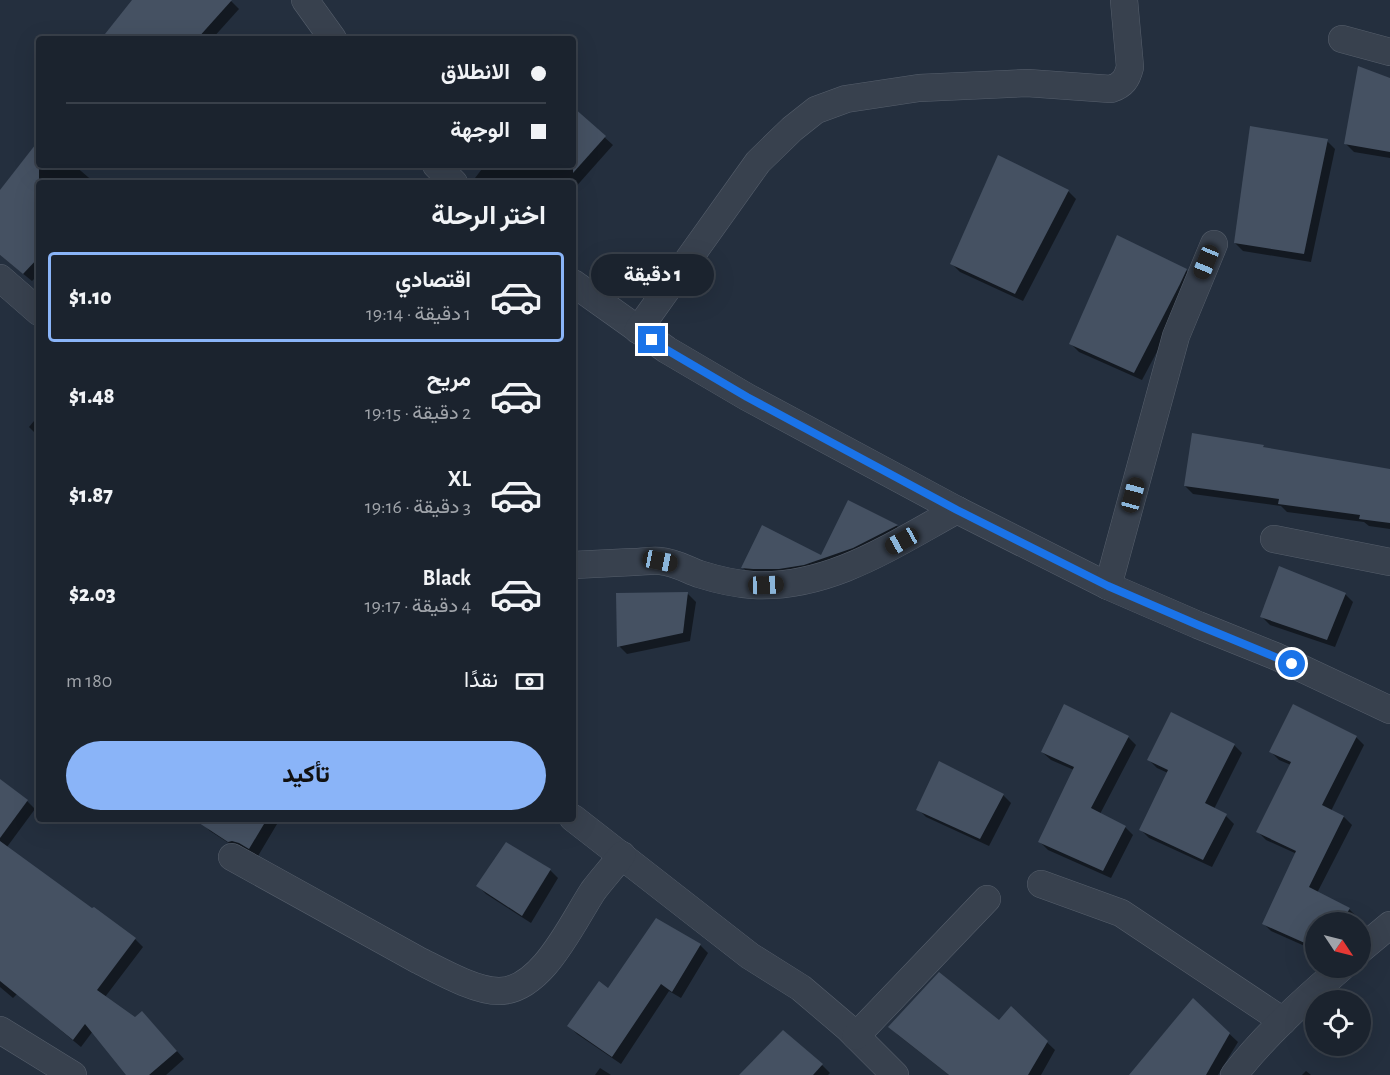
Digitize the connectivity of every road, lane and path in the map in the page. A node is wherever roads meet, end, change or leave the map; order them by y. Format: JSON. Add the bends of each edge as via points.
{"nodes":[{"id":1,"x":304,"y":0,"type":"edge"},
{"id":2,"x":1124,"y":0,"type":"edge"},
{"id":3,"x":331,"y":36,"type":"edge"},
{"id":4,"x":1342,"y":39,"type":"dead end"},
{"id":5,"x":1390,"y":52,"type":"edge"},
{"id":6,"x":439,"y":168,"type":"edge"},
{"id":7,"x":451,"y":180,"type":"edge"},
{"id":8,"x":1214,"y":244,"type":"dead end"},
{"id":9,"x":0,"y":278,"type":"edge"},
{"id":10,"x":576,"y":285,"type":"edge"},
{"id":11,"x":36,"y":309,"type":"edge"},
{"id":12,"x":638,"y":330,"type":"junction"},
{"id":13,"x":957,"y":510,"type":"junction"},
{"id":14,"x":1274,"y":539,"type":"dead end"},
{"id":15,"x":1390,"y":562,"type":"edge"},
{"id":16,"x":576,"y":565,"type":"edge"},
{"id":17,"x":1108,"y":586,"type":"junction"},
{"id":18,"x":1390,"y":710,"type":"edge"},
{"id":19,"x":576,"y":820,"type":"edge"},
{"id":20,"x":622,"y":855,"type":"junction"},
{"id":21,"x":232,"y":857,"type":"dead end"},
{"id":22,"x":1041,"y":884,"type":"dead end"},
{"id":23,"x":987,"y":899,"type":"dead end"},
{"id":24,"x":1390,"y":925,"type":"edge"},
{"id":25,"x":1371,"y":941,"type":"edge"},
{"id":26,"x":1330,"y":978,"type":"edge"},
{"id":27,"x":1283,"y":1021,"type":"junction"},
{"id":28,"x":0,"y":1030,"type":"edge"},
{"id":29,"x":856,"y":1036,"type":"junction"},
{"id":30,"x":74,"y":1075,"type":"edge"},
{"id":31,"x":895,"y":1075,"type":"edge"},
{"id":32,"x":1234,"y":1075,"type":"edge"}],
"edges":[{"from":1,"to":3,"type":"street"},
{"from":2,"to":12,"type":"street","via":[[1130,67],[1120,86],[1111,89],[1027,83],[919,88],[846,99],[816,110],[758,162]]},
{"from":4,"to":5,"type":"street"},
{"from":6,"to":7,"type":"street"},
{"from":8,"to":17,"type":"street","via":[[1176,336]]},
{"from":9,"to":11,"type":"street"},
{"from":10,"to":12,"type":"street"},
{"from":12,"to":13,"type":"street","via":[[747,397]]},
{"from":13,"to":16,"type":"street","via":[[848,568],[823,577],[780,584],[737,583],[660,561]]},
{"from":13,"to":17,"type":"street"},
{"from":14,"to":15,"type":"street"},
{"from":17,"to":18,"type":"street","via":[[1275,656]]},
{"from":19,"to":20,"type":"street"},
{"from":20,"to":21,"type":"street","via":[[595,888],[545,965],[518,987],[500,991],[481,988],[427,964]]},
{"from":20,"to":29,"type":"street","via":[[750,956],[801,988]]},
{"from":22,"to":27,"type":"street","via":[[1121,913]]},
{"from":23,"to":29,"type":"street"},
{"from":24,"to":25,"type":"street"},
{"from":26,"to":27,"type":"street"},
{"from":27,"to":32,"type":"street"},
{"from":28,"to":30,"type":"street"},
{"from":29,"to":31,"type":"street"}]}
